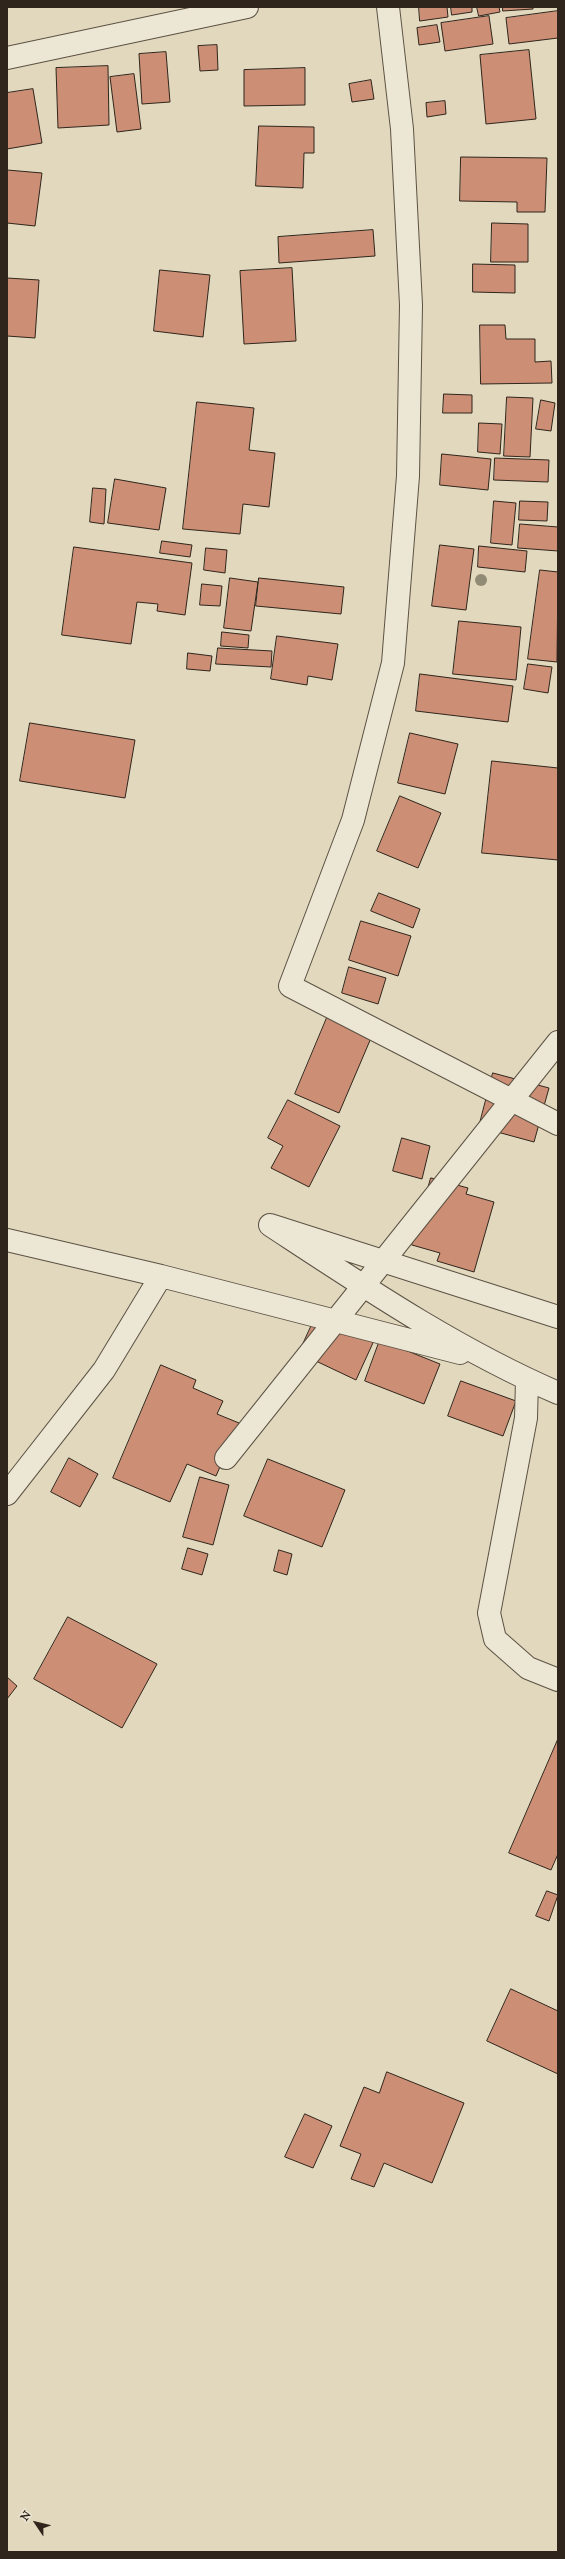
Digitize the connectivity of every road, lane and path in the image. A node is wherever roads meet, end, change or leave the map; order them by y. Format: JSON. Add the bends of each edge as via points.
{"nodes":[{"id":1,"x":247,"y":7,"type":"edge"},
{"id":2,"x":388,"y":7,"type":"edge"},
{"id":3,"x":7,"y":58,"type":"edge"},
{"id":4,"x":558,"y":1042,"type":"edge"},
{"id":5,"x":558,"y":1124,"type":"edge"},
{"id":6,"x":7,"y":1240,"type":"edge"},
{"id":7,"x":161,"y":1276,"type":"junction"},
{"id":8,"x":558,"y":1317,"type":"edge"},
{"id":9,"x":558,"y":1378,"type":"edge"},
{"id":10,"x":527,"y":1380,"type":"junction"},
{"id":11,"x":558,"y":1393,"type":"edge"},
{"id":12,"x":226,"y":1458,"type":"dead end"},
{"id":13,"x":7,"y":1494,"type":"edge"},
{"id":14,"x":558,"y":1680,"type":"edge"}],
"edges":[{"from":1,"to":3,"type":"street"},
{"from":2,"to":5,"type":"street","via":[[402,129],[411,305],[408,476],[393,663],[353,820],[290,986]]},
{"from":4,"to":12,"type":"street"},
{"from":6,"to":7,"type":"street"},
{"from":7,"to":9,"type":"street"},
{"from":7,"to":13,"type":"street","via":[[104,1370]]},
{"from":8,"to":10,"type":"street","via":[[270,1225],[400,1310]]},
{"from":10,"to":11,"type":"street"},
{"from":10,"to":14,"type":"street","via":[[526,1418],[489,1613],[495,1639],[528,1668]]}]}
